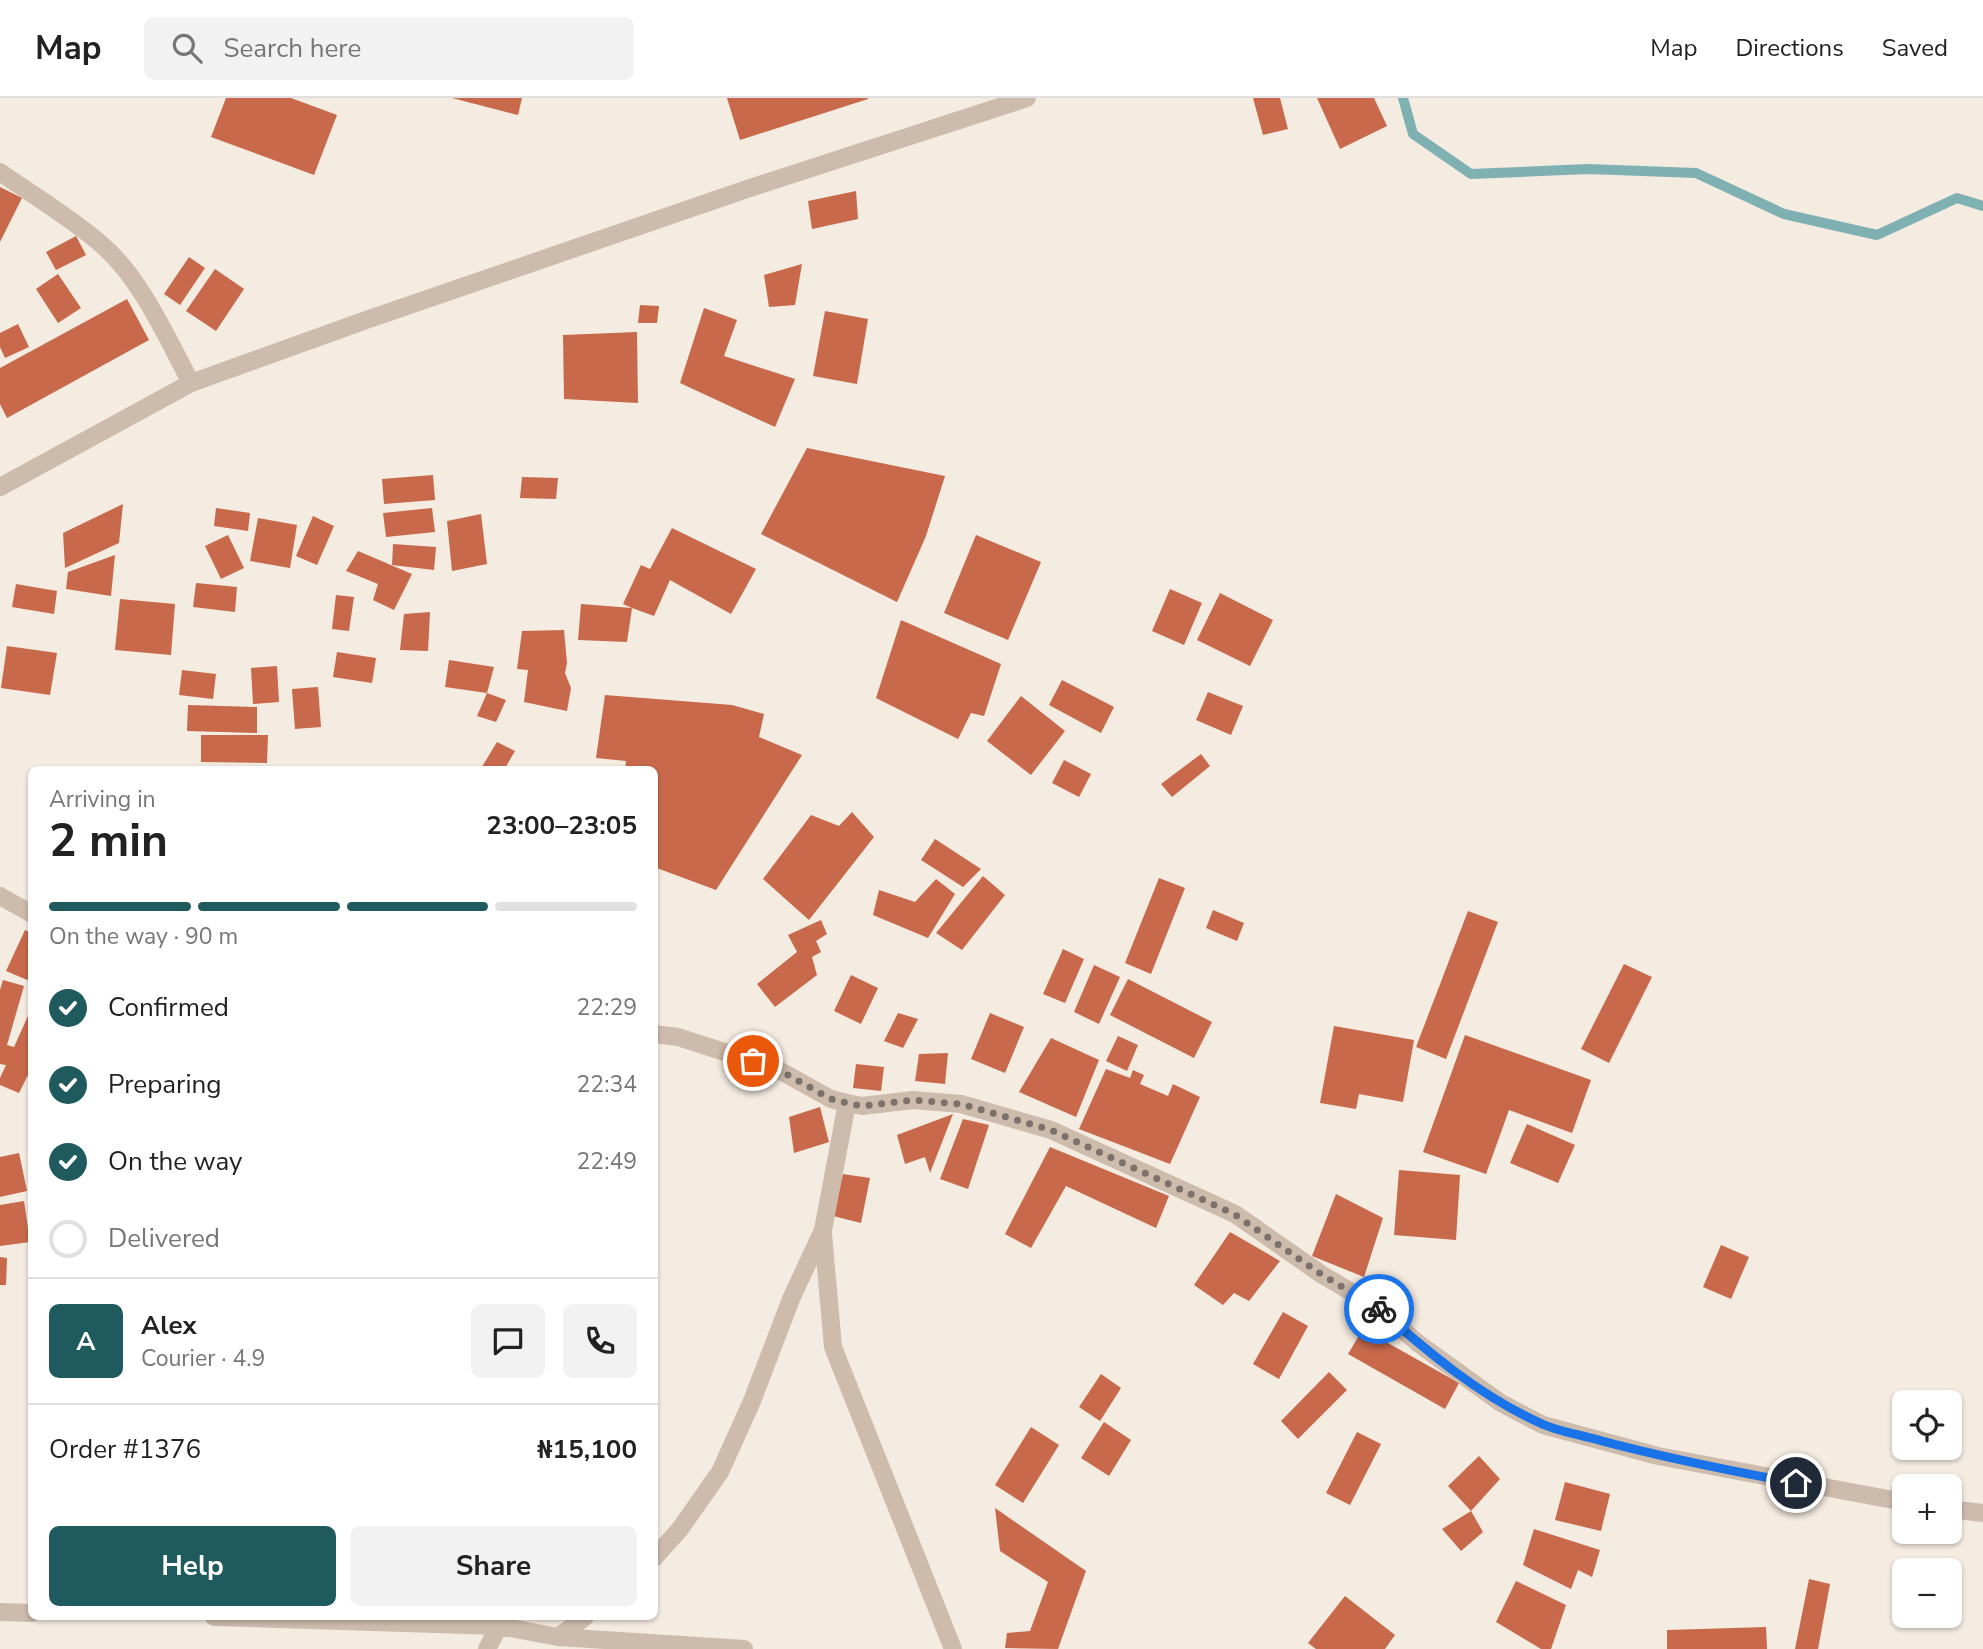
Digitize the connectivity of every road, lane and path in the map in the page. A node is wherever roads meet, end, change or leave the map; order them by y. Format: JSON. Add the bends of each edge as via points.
{"nodes":[{"id":1,"x":1027,"y":98,"type":"edge"},
{"id":2,"x":0,"y":172,"type":"edge"},
{"id":3,"x":191,"y":383,"type":"junction"},
{"id":4,"x":0,"y":487,"type":"edge"},
{"id":5,"x":0,"y":896,"type":"edge"},
{"id":6,"x":28,"y":912,"type":"edge"},
{"id":7,"x":658,"y":1034,"type":"edge"},
{"id":8,"x":847,"y":1103,"type":"junction"},
{"id":9,"x":822,"y":1230,"type":"junction"},
{"id":10,"x":1892,"y":1500,"type":"edge"},
{"id":11,"x":1962,"y":1510,"type":"edge"},
{"id":12,"x":1983,"y":1513,"type":"edge"},
{"id":13,"x":658,"y":1554,"type":"edge"},
{"id":14,"x":0,"y":1612,"type":"edge"},
{"id":15,"x":28,"y":1613,"type":"edge"},
{"id":16,"x":309,"y":1620,"type":"edge"},
{"id":17,"x":581,"y":1620,"type":"edge"},
{"id":18,"x":499,"y":1626,"type":"junction"},
{"id":19,"x":558,"y":1637,"type":"junction"},
{"id":20,"x":487,"y":1649,"type":"edge"},
{"id":21,"x":744,"y":1649,"type":"edge"},
{"id":22,"x":953,"y":1649,"type":"edge"}],
"edges":[{"from":1,"to":3,"type":"street","via":[[734,193]]},
{"from":2,"to":3,"type":"street","via":[[103,244],[156,316]]},
{"from":3,"to":4,"type":"street"},
{"from":5,"to":6,"type":"street"},
{"from":7,"to":8,"type":"street","via":[[777,1069]]},
{"from":8,"to":9,"type":"street"},
{"from":8,"to":10,"type":"street","via":[[862,1106],[912,1100],[961,1104],[1026,1122],[1222,1208],[1376,1306],[1419,1344],[1501,1403],[1543,1424],[1658,1456]]},
{"from":9,"to":13,"type":"street","via":[[720,1472]]},
{"from":9,"to":22,"type":"street","via":[[832,1347]]},
{"from":11,"to":12,"type":"street"},
{"from":14,"to":15,"type":"street"},
{"from":16,"to":18,"type":"street"},
{"from":17,"to":19,"type":"street"},
{"from":18,"to":19,"type":"street"},
{"from":18,"to":20,"type":"street"},
{"from":19,"to":21,"type":"street"}]}
